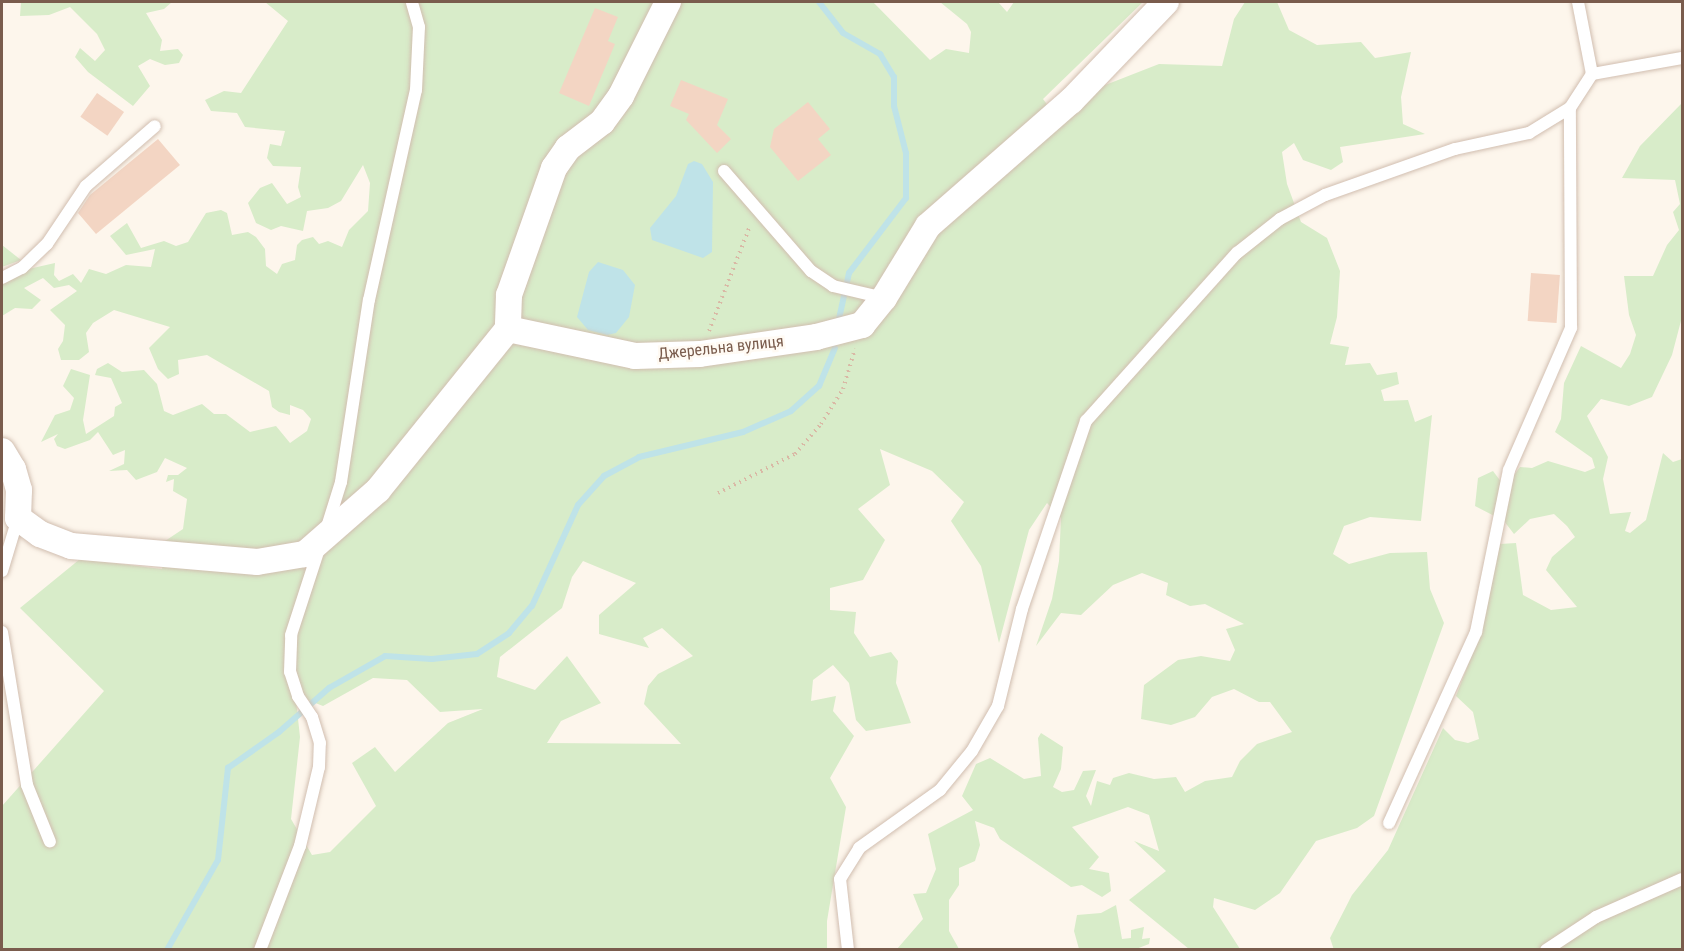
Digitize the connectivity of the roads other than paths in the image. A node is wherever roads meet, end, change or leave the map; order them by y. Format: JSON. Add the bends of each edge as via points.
{"nodes":[{"id":1,"x":412,"y":2,"type":"edge"},
{"id":2,"x":668,"y":2,"type":"edge"},
{"id":3,"x":1166,"y":2,"type":"edge"},
{"id":4,"x":1578,"y":2,"type":"edge"},
{"id":5,"x":1683,"y":58,"type":"edge"},
{"id":6,"x":1592,"y":74,"type":"junction"},
{"id":7,"x":1570,"y":108,"type":"junction"},
{"id":8,"x":155,"y":126,"type":"dead end"},
{"id":9,"x":724,"y":171,"type":"dead end"},
{"id":10,"x":2,"y":278,"type":"edge"},
{"id":11,"x":884,"y":298,"type":"junction"},
{"id":12,"x":508,"y":329,"type":"junction"},
{"id":13,"x":2,"y":451,"type":"edge"},
{"id":14,"x":18,"y":518,"type":"junction"},
{"id":15,"x":323,"y":538,"type":"junction"},
{"id":16,"x":2,"y":571,"type":"edge"},
{"id":17,"x":2,"y":632,"type":"edge"},
{"id":18,"x":1389,"y":823,"type":"dead end"},
{"id":19,"x":50,"y":842,"type":"dead end"},
{"id":20,"x":1683,"y":879,"type":"edge"},
{"id":21,"x":260,"y":950,"type":"edge"},
{"id":22,"x":848,"y":950,"type":"edge"},
{"id":23,"x":1546,"y":950,"type":"edge"}],
"edges":[{"from":1,"to":15,"type":"lane","via":[[419,27],[416,90],[369,300],[341,482]]},
{"from":2,"to":12,"type":"street","via":[[621,96],[602,122],[568,148],[554,168],[509,296]]},
{"from":3,"to":11,"type":"street","via":[[1071,101],[928,226]]},
{"from":4,"to":6,"type":"lane"},
{"from":5,"to":6,"type":"lane"},
{"from":6,"to":7,"type":"lane"},
{"from":7,"to":18,"type":"lane","via":[[1571,328],[1509,470],[1476,632]]},
{"from":7,"to":22,"type":"lane","via":[[1529,133],[1455,148],[1325,195],[1280,219],[1237,253],[1086,421],[1022,609],[998,706],[972,751],[940,790],[859,848],[840,879]]},
{"from":8,"to":10,"type":"lane","via":[[86,186],[47,244],[22,268]]},
{"from":9,"to":11,"type":"lane","via":[[811,271],[833,285]]},
{"from":11,"to":12,"type":"street","name":"Джерельна вулиця","via":[[862,325],[816,337],[700,354],[635,356]]},
{"from":12,"to":15,"type":"street","via":[[378,490]]},
{"from":13,"to":14,"type":"street","via":[[14,469],[19,490]]},
{"from":14,"to":15,"type":"street","via":[[40,534],[71,546],[257,562],[305,554]]},
{"from":14,"to":16,"type":"lane"},
{"from":15,"to":21,"type":"lane","via":[[291,635],[290,672],[320,743],[319,767],[300,846]]},
{"from":17,"to":19,"type":"lane","via":[[27,784]]},
{"from":20,"to":23,"type":"lane","via":[[1596,917]]}]}
